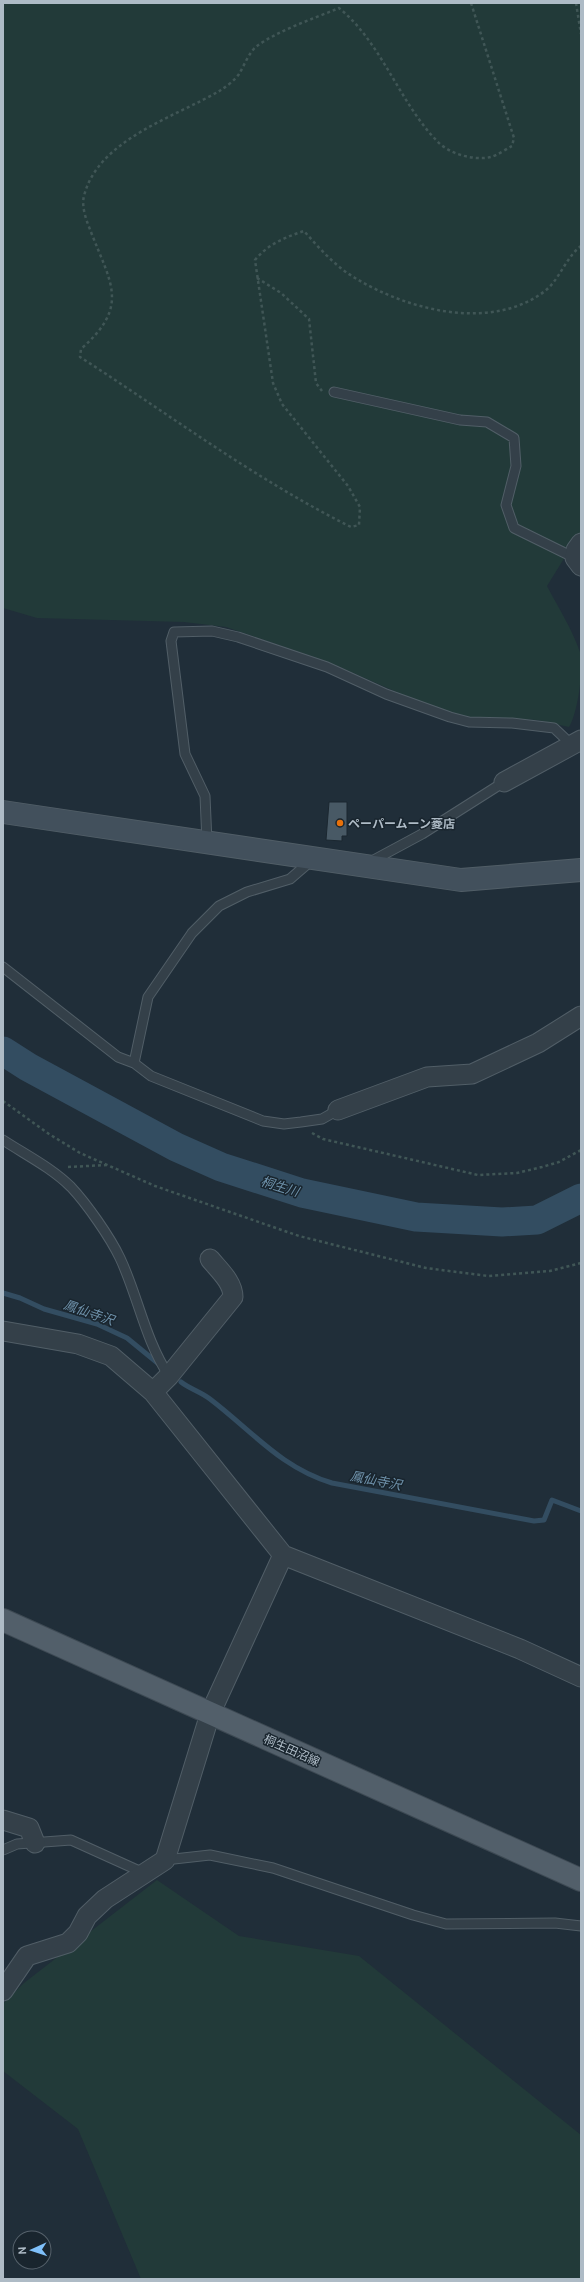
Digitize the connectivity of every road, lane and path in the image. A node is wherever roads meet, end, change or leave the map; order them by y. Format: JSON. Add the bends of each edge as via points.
{"nodes":[{"id":1,"x":471,"y":3,"type":"edge"},
{"id":2,"x":576,"y":3,"type":"edge"},
{"id":3,"x":581,"y":34,"type":"edge"},
{"id":4,"x":581,"y":246,"type":"edge"},
{"id":5,"x":257,"y":278,"type":"junction"},
{"id":6,"x":334,"y":392,"type":"joint"},
{"id":7,"x":579,"y":556,"type":"edge"},
{"id":8,"x":576,"y":743,"type":"edge"},
{"id":9,"x":504,"y":782,"type":"joint"},
{"id":10,"x":3,"y":812,"type":"edge"},
{"id":11,"x":207,"y":842,"type":"junction"},
{"id":12,"x":314,"y":857,"type":"junction"},
{"id":13,"x":363,"y":865,"type":"junction"},
{"id":14,"x":581,"y":870,"type":"edge"},
{"id":15,"x":3,"y":967,"type":"edge"},
{"id":16,"x":581,"y":1016,"type":"edge"},
{"id":17,"x":134,"y":1063,"type":"junction"},
{"id":18,"x":3,"y":1101,"type":"edge"},
{"id":19,"x":338,"y":1110,"type":"joint"},
{"id":20,"x":301,"y":1122,"type":"junction"},
{"id":21,"x":3,"y":1140,"type":"edge"},
{"id":22,"x":581,"y":1150,"type":"edge"},
{"id":23,"x":109,"y":1165,"type":"junction"},
{"id":24,"x":47,"y":1168,"type":"junction"},
{"id":25,"x":210,"y":1259,"type":"dead end"},
{"id":26,"x":581,"y":1263,"type":"edge"},
{"id":27,"x":3,"y":1331,"type":"edge"},
{"id":28,"x":169,"y":1376,"type":"junction"},
{"id":29,"x":153,"y":1392,"type":"junction"},
{"id":30,"x":283,"y":1555,"type":"junction"},
{"id":31,"x":3,"y":1620,"type":"edge"},
{"id":32,"x":581,"y":1677,"type":"edge"},
{"id":33,"x":210,"y":1714,"type":"junction"},
{"id":34,"x":3,"y":1820,"type":"edge"},
{"id":35,"x":36,"y":1843,"type":"junction"},
{"id":36,"x":3,"y":1850,"type":"edge"},
{"id":37,"x":165,"y":1860,"type":"junction"},
{"id":38,"x":144,"y":1872,"type":"junction"},
{"id":39,"x":581,"y":1880,"type":"edge"},
{"id":40,"x":581,"y":1926,"type":"edge"},
{"id":41,"x":3,"y":1992,"type":"edge"}],
"edges":[{"from":1,"to":5,"type":"path","via":[[514,138],[512,146],[491,157],[471,158],[438,142],[419,119],[372,46],[349,16],[339,8],[255,47],[238,76],[222,89],[157,122],[121,145],[102,163],[90,181],[84,198],[86,219],[113,293],[111,312],[96,336],[81,350],[80,357],[283,491],[351,527],[359,525],[360,507],[348,486],[282,404],[273,383]]},
{"from":2,"to":3,"type":"path"},
{"from":4,"to":5,"type":"path","via":[[545,291],[520,304],[489,313],[441,311],[399,298],[356,278],[318,247],[304,230],[286,236],[262,251],[255,260]]},
{"from":5,"to":6,"type":"path","via":[[281,293],[309,318],[316,383],[323,392]]},
{"from":6,"to":7,"type":"lane","via":[[460,420],[487,422],[501,429],[514,438],[516,466],[506,505],[514,528]]},
{"from":8,"to":9,"type":"street"},
{"from":8,"to":11,"type":"lane","via":[[554,728],[469,722],[450,717],[386,694],[328,667],[238,637],[212,631],[174,632],[171,641],[185,754],[205,796]]},
{"from":9,"to":13,"type":"lane","via":[[422,834]]},
{"from":10,"to":11,"type":"street"},
{"from":11,"to":12,"type":"street"},
{"from":12,"to":13,"type":"street"},
{"from":12,"to":17,"type":"lane","via":[[290,879],[247,892],[219,906],[192,933],[148,997]]},
{"from":13,"to":14,"type":"street","via":[[461,880]]},
{"from":15,"to":17,"type":"lane","via":[[118,1057]]},
{"from":16,"to":19,"type":"street","via":[[538,1042],[472,1074],[427,1077]]},
{"from":17,"to":20,"type":"lane","via":[[151,1076],[263,1121],[284,1124]]},
{"from":18,"to":23,"type":"path","via":[[80,1153]]},
{"from":19,"to":20,"type":"lane","via":[[322,1119]]},
{"from":20,"to":22,"type":"path","via":[[323,1140],[478,1175],[517,1173],[542,1167],[559,1162]]},
{"from":21,"to":24,"type":"lane"},
{"from":23,"to":24,"type":"path"},
{"from":23,"to":26,"type":"path","via":[[155,1186],[299,1236],[426,1268],[488,1276],[550,1271]]},
{"from":24,"to":28,"type":"lane","via":[[71,1187],[105,1232],[116,1251],[159,1360]]},
{"from":25,"to":28,"type":"street","via":[[229,1283],[233,1297]]},
{"from":27,"to":29,"type":"street","via":[[78,1344],[111,1356]]},
{"from":28,"to":29,"type":"street"},
{"from":29,"to":30,"type":"street"},
{"from":30,"to":32,"type":"street","via":[[520,1649]]},
{"from":30,"to":33,"type":"street"},
{"from":31,"to":33,"type":"main road","name":"桐生田沼線"},
{"from":33,"to":37,"type":"street"},
{"from":33,"to":39,"type":"main road","name":"桐生田沼線"},
{"from":34,"to":35,"type":"street","via":[[29,1828]]},
{"from":35,"to":36,"type":"lane","via":[[17,1844]]},
{"from":35,"to":38,"type":"lane","via":[[71,1840]]},
{"from":37,"to":38,"type":"street"},
{"from":37,"to":40,"type":"lane","via":[[210,1855],[273,1868],[446,1924],[555,1923]]},
{"from":38,"to":41,"type":"street","via":[[105,1899],[87,1916],[78,1933],[68,1943],[27,1956]]}]}
